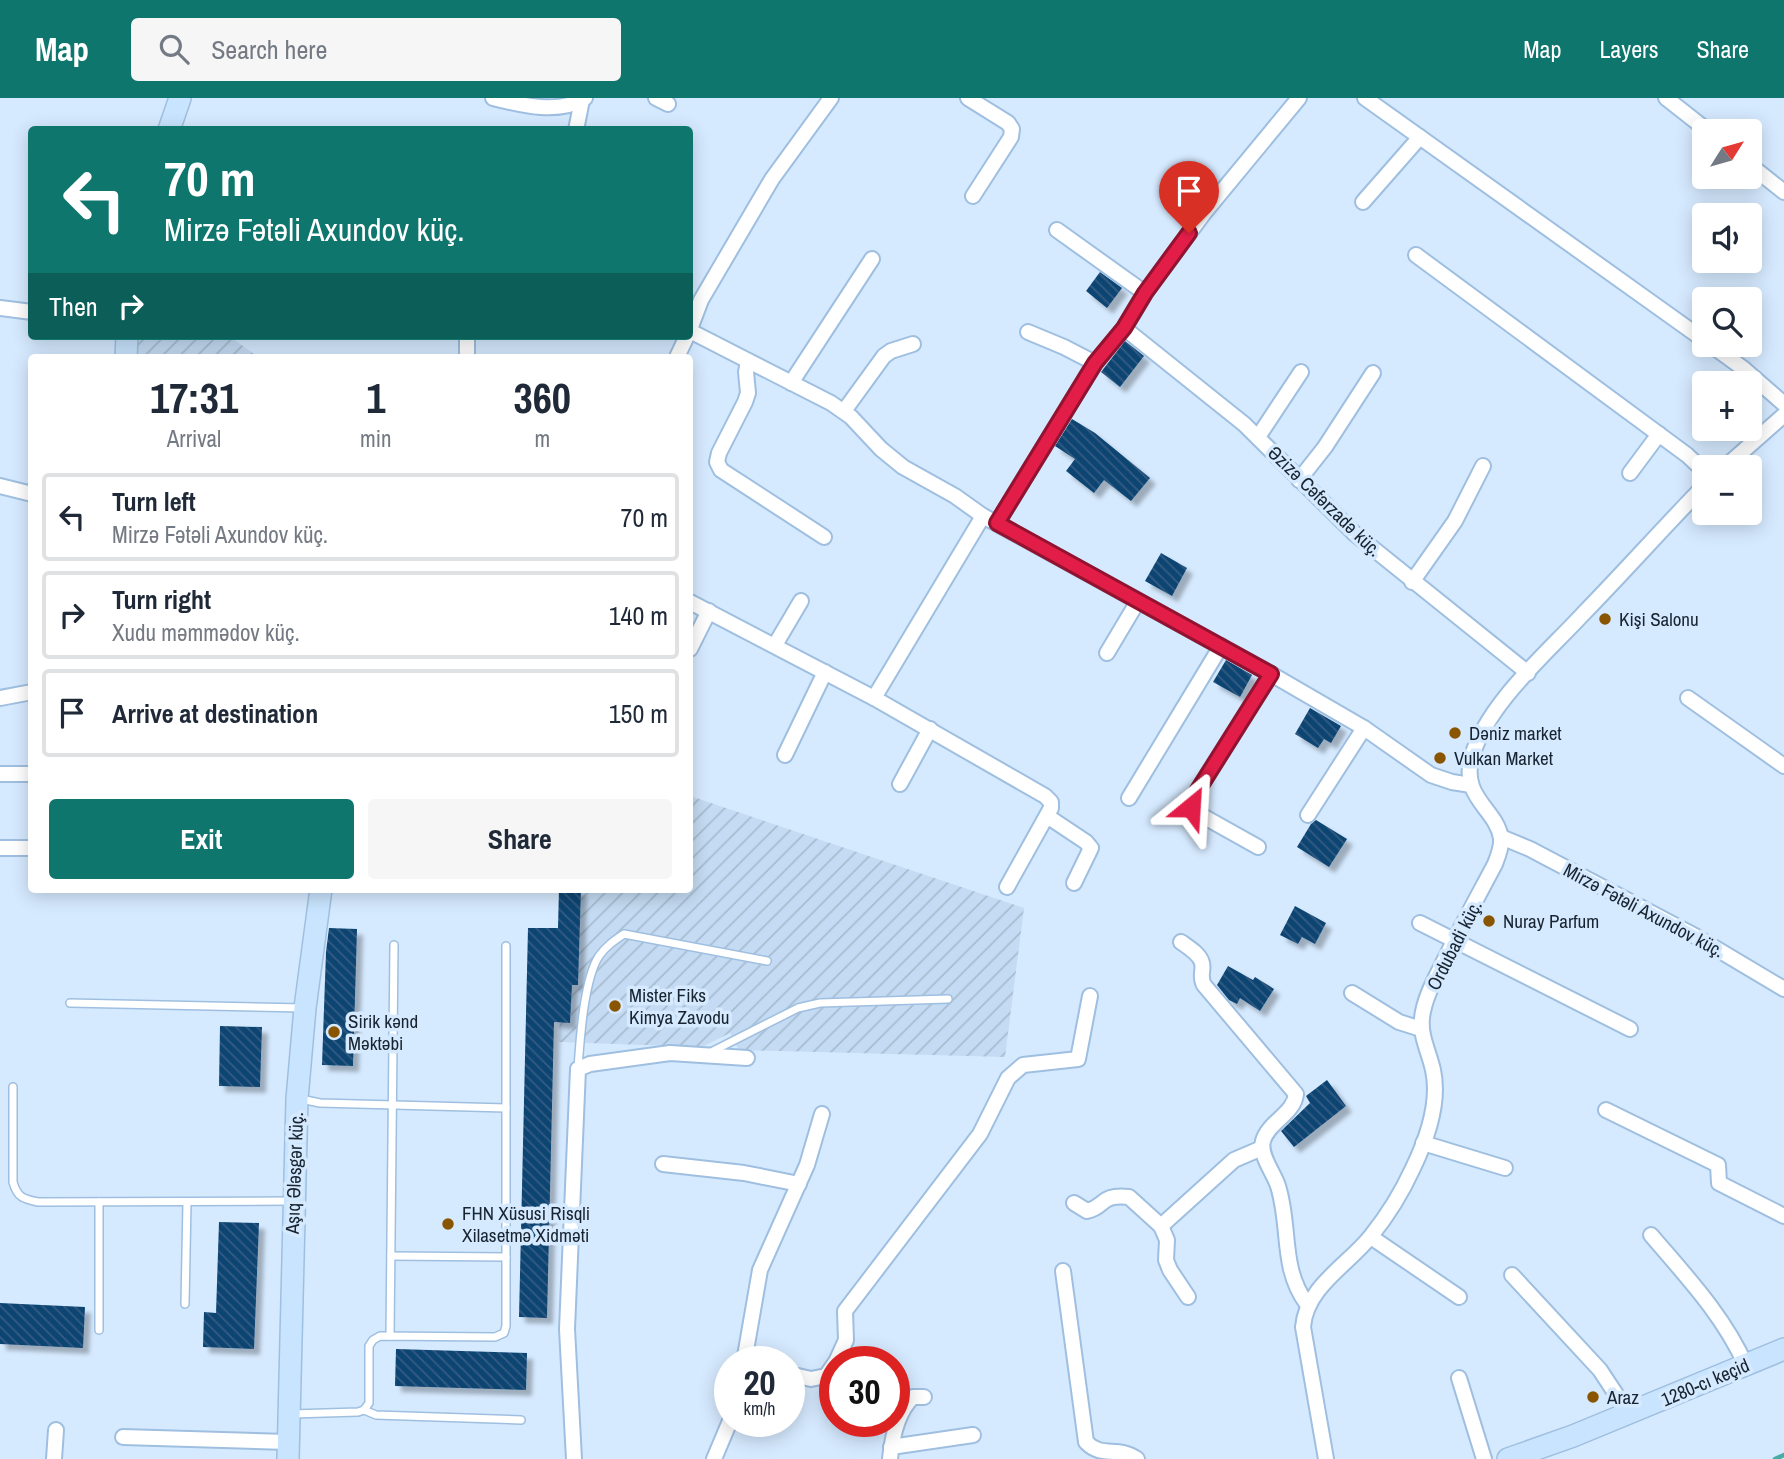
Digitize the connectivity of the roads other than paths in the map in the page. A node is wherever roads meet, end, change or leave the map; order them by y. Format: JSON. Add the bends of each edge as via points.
{"nodes":[{"id":1,"x":180,"y":98,"type":"edge"},
{"id":2,"x":831,"y":98,"type":"edge"},
{"id":3,"x":968,"y":98,"type":"edge"},
{"id":4,"x":1365,"y":98,"type":"edge"},
{"id":5,"x":1666,"y":98,"type":"edge"},
{"id":6,"x":501,"y":99,"type":"edge"},
{"id":7,"x":583,"y":99,"type":"edge"},
{"id":8,"x":1295,"y":99,"type":"edge"},
{"id":9,"x":1693,"y":119,"type":"edge"},
{"id":10,"x":170,"y":126,"type":"edge"},
{"id":11,"x":577,"y":126,"type":"edge"},
{"id":12,"x":1420,"y":137,"type":"junction"},
{"id":13,"x":1762,"y":175,"type":"edge"},
{"id":14,"x":1784,"y":192,"type":"edge"},
{"id":15,"x":973,"y":195,"type":"dead end"},
{"id":16,"x":1363,"y":202,"type":"dead end"},
{"id":17,"x":1057,"y":230,"type":"dead end"},
{"id":18,"x":1416,"y":254,"type":"dead end"},
{"id":19,"x":872,"y":259,"type":"dead end"},
{"id":20,"x":1145,"y":293,"type":"junction"},
{"id":21,"x":0,"y":308,"type":"edge"},
{"id":22,"x":28,"y":312,"type":"edge"},
{"id":23,"x":693,"y":322,"type":"edge"},
{"id":24,"x":1124,"y":328,"type":"junction"},
{"id":25,"x":1692,"y":331,"type":"edge"},
{"id":26,"x":693,"y":332,"type":"edge"},
{"id":27,"x":1028,"y":332,"type":"dead end"},
{"id":28,"x":913,"y":344,"type":"dead end"},
{"id":29,"x":1728,"y":357,"type":"edge"},
{"id":30,"x":748,"y":361,"type":"junction"},
{"id":31,"x":1095,"y":363,"type":"junction"},
{"id":32,"x":1301,"y":372,"type":"dead end"},
{"id":33,"x":1373,"y":373,"type":"dead end"},
{"id":34,"x":792,"y":383,"type":"junction"},
{"id":35,"x":1784,"y":404,"type":"edge"},
{"id":36,"x":844,"y":411,"type":"junction"},
{"id":37,"x":1784,"y":415,"type":"edge"},
{"id":38,"x":1659,"y":434,"type":"junction"},
{"id":39,"x":1258,"y":437,"type":"junction"},
{"id":40,"x":1739,"y":455,"type":"edge"},
{"id":41,"x":1692,"y":461,"type":"edge"},
{"id":42,"x":1483,"y":466,"type":"dead end"},
{"id":43,"x":1630,"y":473,"type":"dead end"},
{"id":44,"x":1299,"y":480,"type":"junction"},
{"id":45,"x":0,"y":486,"type":"edge"},
{"id":46,"x":28,"y":493,"type":"edge"},
{"id":47,"x":1692,"y":499,"type":"edge"},
{"id":48,"x":983,"y":516,"type":"junction"},
{"id":49,"x":997,"y":523,"type":"junction"},
{"id":50,"x":824,"y":537,"type":"dead end"},
{"id":51,"x":1412,"y":582,"type":"junction"},
{"id":52,"x":802,"y":601,"type":"dead end"},
{"id":53,"x":1138,"y":601,"type":"junction"},
{"id":54,"x":693,"y":604,"type":"edge"},
{"id":55,"x":709,"y":611,"type":"junction"},
{"id":56,"x":693,"y":643,"type":"edge"},
{"id":57,"x":775,"y":645,"type":"junction"},
{"id":58,"x":1221,"y":646,"type":"junction"},
{"id":59,"x":1107,"y":653,"type":"dead end"},
{"id":60,"x":825,"y":672,"type":"junction"},
{"id":61,"x":1528,"y":673,"type":"junction"},
{"id":62,"x":1271,"y":674,"type":"junction"},
{"id":63,"x":28,"y":693,"type":"edge"},
{"id":64,"x":0,"y":698,"type":"edge"},
{"id":65,"x":874,"y":698,"type":"junction"},
{"id":66,"x":1688,"y":698,"type":"dead end"},
{"id":67,"x":1364,"y":728,"type":"junction"},
{"id":68,"x":930,"y":729,"type":"junction"},
{"id":69,"x":785,"y":755,"type":"dead end"},
{"id":70,"x":1784,"y":766,"type":"edge"},
{"id":71,"x":0,"y":774,"type":"edge"},
{"id":72,"x":28,"y":774,"type":"edge"},
{"id":73,"x":900,"y":784,"type":"dead end"},
{"id":74,"x":1471,"y":785,"type":"junction"},
{"id":75,"x":1129,"y":798,"type":"dead end"},
{"id":76,"x":1308,"y":815,"type":"dead end"},
{"id":77,"x":1047,"y":816,"type":"junction"},
{"id":78,"x":1501,"y":837,"type":"junction"},
{"id":79,"x":1258,"y":847,"type":"dead end"},
{"id":80,"x":0,"y":848,"type":"edge"},
{"id":81,"x":28,"y":848,"type":"edge"},
{"id":82,"x":1074,"y":883,"type":"dead end"},
{"id":83,"x":1007,"y":887,"type":"dead end"},
{"id":84,"x":320,"y":893,"type":"edge"},
{"id":85,"x":1420,"y":923,"type":"dead end"},
{"id":86,"x":1455,"y":939,"type":"junction"},
{"id":87,"x":1181,"y":942,"type":"dead end"},
{"id":88,"x":394,"y":945,"type":"dead end"},
{"id":89,"x":506,"y":946,"type":"dead end"},
{"id":90,"x":767,"y":961,"type":"dead end"},
{"id":91,"x":1784,"y":989,"type":"edge"},
{"id":92,"x":1352,"y":993,"type":"dead end"},
{"id":93,"x":1090,"y":996,"type":"dead end"},
{"id":94,"x":948,"y":999,"type":"dead end"},
{"id":95,"x":70,"y":1003,"type":"dead end"},
{"id":96,"x":305,"y":1008,"type":"junction"},
{"id":97,"x":1421,"y":1029,"type":"junction"},
{"id":98,"x":1630,"y":1029,"type":"dead end"},
{"id":99,"x":705,"y":1055,"type":"junction"},
{"id":100,"x":747,"y":1058,"type":"dead end"},
{"id":101,"x":578,"y":1069,"type":"junction"},
{"id":102,"x":13,"y":1087,"type":"dead end"},
{"id":103,"x":297,"y":1099,"type":"junction"},
{"id":104,"x":393,"y":1104,"type":"junction"},
{"id":105,"x":506,"y":1108,"type":"junction"},
{"id":106,"x":1606,"y":1110,"type":"dead end"},
{"id":107,"x":822,"y":1114,"type":"dead end"},
{"id":108,"x":1423,"y":1143,"type":"junction"},
{"id":109,"x":1262,"y":1148,"type":"junction"},
{"id":110,"x":663,"y":1164,"type":"dead end"},
{"id":111,"x":1505,"y":1168,"type":"dead end"},
{"id":112,"x":799,"y":1184,"type":"junction"},
{"id":113,"x":99,"y":1202,"type":"junction"},
{"id":114,"x":187,"y":1202,"type":"junction"},
{"id":115,"x":293,"y":1202,"type":"junction"},
{"id":116,"x":1074,"y":1203,"type":"dead end"},
{"id":117,"x":1784,"y":1216,"type":"edge"},
{"id":118,"x":1161,"y":1226,"type":"junction"},
{"id":119,"x":1651,"y":1235,"type":"dead end"},
{"id":120,"x":1371,"y":1237,"type":"junction"},
{"id":121,"x":391,"y":1256,"type":"junction"},
{"id":122,"x":506,"y":1257,"type":"junction"},
{"id":123,"x":1063,"y":1271,"type":"dead end"},
{"id":124,"x":1512,"y":1275,"type":"dead end"},
{"id":125,"x":1188,"y":1297,"type":"dead end"},
{"id":126,"x":1460,"y":1297,"type":"dead end"},
{"id":127,"x":186,"y":1304,"type":"dead end"},
{"id":128,"x":1307,"y":1304,"type":"junction"},
{"id":129,"x":99,"y":1329,"type":"dead end"},
{"id":130,"x":390,"y":1336,"type":"junction"},
{"id":131,"x":747,"y":1346,"type":"edge"},
{"id":132,"x":843,"y":1346,"type":"edge"},
{"id":133,"x":1784,"y":1349,"type":"edge"},
{"id":134,"x":1746,"y":1366,"type":"junction"},
{"id":135,"x":1460,"y":1378,"type":"dead end"},
{"id":136,"x":924,"y":1397,"type":"dead end"},
{"id":137,"x":364,"y":1410,"type":"junction"},
{"id":138,"x":288,"y":1414,"type":"junction"},
{"id":139,"x":1629,"y":1414,"type":"junction"},
{"id":140,"x":522,"y":1420,"type":"dead end"},
{"id":141,"x":56,"y":1430,"type":"dead end"},
{"id":142,"x":973,"y":1435,"type":"dead end"},
{"id":143,"x":123,"y":1437,"type":"dead end"},
{"id":144,"x":723,"y":1437,"type":"edge"},
{"id":145,"x":288,"y":1450,"type":"edge"},
{"id":146,"x":890,"y":1453,"type":"edge"},
{"id":147,"x":1099,"y":1457,"type":"edge"},
{"id":148,"x":54,"y":1459,"type":"edge"},
{"id":149,"x":574,"y":1459,"type":"edge"},
{"id":150,"x":714,"y":1459,"type":"edge"},
{"id":151,"x":1137,"y":1459,"type":"edge"},
{"id":152,"x":1326,"y":1459,"type":"edge"},
{"id":153,"x":1484,"y":1459,"type":"edge"},
{"id":154,"x":1508,"y":1459,"type":"edge"}],
"edges":[{"from":1,"to":10,"type":"street"},
{"from":2,"to":23,"type":"street","via":[[772,179],[701,300]]},
{"from":3,"to":15,"type":"street","via":[[1012,129]]},
{"from":4,"to":12,"type":"street"},
{"from":5,"to":9,"type":"street"},
{"from":6,"to":7,"type":"street","via":[[551,108]]},
{"from":7,"to":11,"type":"street"},
{"from":8,"to":20,"type":"street"},
{"from":12,"to":16,"type":"street"},
{"from":12,"to":25,"type":"street"},
{"from":13,"to":14,"type":"street"},
{"from":17,"to":20,"type":"street"},
{"from":18,"to":38,"type":"street"},
{"from":19,"to":34,"type":"street"},
{"from":20,"to":24,"type":"street"},
{"from":21,"to":22,"type":"street"},
{"from":24,"to":31,"type":"street"},
{"from":24,"to":39,"type":"street","name":"Əzizə Cəfərzadə küç."},
{"from":26,"to":30,"type":"street"},
{"from":27,"to":31,"type":"street"},
{"from":28,"to":36,"type":"street","via":[[884,356]]},
{"from":29,"to":35,"type":"street"},
{"from":30,"to":34,"type":"street"},
{"from":30,"to":50,"type":"street","via":[[748,393],[717,462],[721,470]]},
{"from":31,"to":49,"type":"street"},
{"from":32,"to":39,"type":"street"},
{"from":33,"to":44,"type":"street"},
{"from":34,"to":36,"type":"street"},
{"from":36,"to":48,"type":"street","via":[[897,463]]},
{"from":37,"to":40,"type":"street"},
{"from":38,"to":41,"type":"street"},
{"from":38,"to":43,"type":"street"},
{"from":39,"to":44,"type":"street","name":"Əzizə Cəfərzadə küç."},
{"from":42,"to":51,"type":"street","via":[[1455,521]]},
{"from":44,"to":51,"type":"street","name":"Əzizə Cəfərzadə küç."},
{"from":45,"to":46,"type":"street"},
{"from":47,"to":61,"type":"street"},
{"from":48,"to":49,"type":"street"},
{"from":48,"to":65,"type":"street"},
{"from":49,"to":53,"type":"street"},
{"from":51,"to":61,"type":"street","name":"Əzizə Cəfərzadə küç."},
{"from":52,"to":57,"type":"street"},
{"from":53,"to":58,"type":"street"},
{"from":53,"to":59,"type":"street"},
{"from":54,"to":55,"type":"street"},
{"from":55,"to":56,"type":"street"},
{"from":55,"to":57,"type":"street"},
{"from":57,"to":60,"type":"street"},
{"from":58,"to":62,"type":"street"},
{"from":58,"to":75,"type":"street"},
{"from":60,"to":65,"type":"street"},
{"from":60,"to":69,"type":"street"},
{"from":61,"to":74,"type":"street","via":[[1480,737],[1472,754]]},
{"from":62,"to":67,"type":"street"},
{"from":62,"to":79,"type":"street","via":[[1191,807]]},
{"from":63,"to":64,"type":"street"},
{"from":65,"to":68,"type":"street"},
{"from":66,"to":70,"type":"street"},
{"from":67,"to":74,"type":"street","via":[[1431,775]]},
{"from":67,"to":76,"type":"street"},
{"from":68,"to":73,"type":"street"},
{"from":68,"to":77,"type":"street","via":[[1045,796],[1051,802]]},
{"from":71,"to":72,"type":"street"},
{"from":74,"to":78,"type":"street"},
{"from":77,"to":82,"type":"street","via":[[1091,848]]},
{"from":77,"to":83,"type":"street"},
{"from":78,"to":86,"type":"street","name":"Ordubadi küç.","via":[[1495,864]]},
{"from":78,"to":91,"type":"street","name":"Mirzə Fətəli Axundov küç.","via":[[1695,936]]},
{"from":80,"to":81,"type":"street"},
{"from":84,"to":96,"type":"street","name":"Aşıq Ələsgər küç."},
{"from":85,"to":86,"type":"street"},
{"from":86,"to":97,"type":"street","name":"Ordubadi küç.","via":[[1425,1004]]},
{"from":86,"to":98,"type":"street"},
{"from":87,"to":109,"type":"street","via":[[1202,963],[1204,985],[1296,1094]]},
{"from":88,"to":104,"type":"lane"},
{"from":89,"to":105,"type":"lane"},
{"from":90,"to":101,"type":"lane","via":[[624,934],[600,956],[592,973]]},
{"from":92,"to":97,"type":"street","via":[[1399,1022]]},
{"from":93,"to":132,"type":"street","via":[[1078,1059],[1023,1065],[1009,1078],[980,1134],[845,1311]]},
{"from":94,"to":99,"type":"lane","via":[[820,1003],[798,1008]]},
{"from":95,"to":96,"type":"lane"},
{"from":96,"to":103,"type":"street","name":"Aşıq Ələsgər küç."},
{"from":97,"to":108,"type":"street","name":"Ordubadi küç.","via":[[1435,1090]]},
{"from":99,"to":100,"type":"street"},
{"from":99,"to":101,"type":"street","via":[[655,1055]]},
{"from":101,"to":149,"type":"street","via":[[567,1329]]},
{"from":102,"to":113,"type":"lane","via":[[16,1192],[22,1199],[38,1202]]},
{"from":103,"to":104,"type":"lane"},
{"from":103,"to":115,"type":"street","name":"Aşıq Ələsgər küç."},
{"from":104,"to":105,"type":"lane"},
{"from":104,"to":121,"type":"lane"},
{"from":105,"to":122,"type":"lane"},
{"from":106,"to":117,"type":"street","via":[[1718,1165],[1719,1183]]},
{"from":107,"to":112,"type":"street"},
{"from":108,"to":111,"type":"street"},
{"from":108,"to":120,"type":"street","name":"Ordubadi küç.","via":[[1405,1185]]},
{"from":109,"to":118,"type":"street","via":[[1234,1160]]},
{"from":109,"to":128,"type":"street","via":[[1283,1203],[1292,1277]]},
{"from":110,"to":112,"type":"street"},
{"from":112,"to":131,"type":"street","via":[[760,1270]]},
{"from":113,"to":114,"type":"lane"},
{"from":113,"to":129,"type":"lane"},
{"from":114,"to":115,"type":"lane"},
{"from":114,"to":127,"type":"lane"},
{"from":115,"to":138,"type":"street","name":"Aşıq Ələsgər küç."},
{"from":116,"to":118,"type":"street","via":[[1087,1211],[1109,1197],[1129,1197]]},
{"from":118,"to":125,"type":"street","via":[[1170,1270]]},
{"from":119,"to":134,"type":"street","via":[[1698,1290]]},
{"from":120,"to":126,"type":"street"},
{"from":120,"to":128,"type":"street","name":"Ordubadi küç."},
{"from":121,"to":122,"type":"lane"},
{"from":121,"to":130,"type":"lane"},
{"from":122,"to":130,"type":"lane","via":[[504,1333],[495,1337]]},
{"from":123,"to":147,"type":"street","via":[[1086,1442]]},
{"from":124,"to":139,"type":"street","via":[[1600,1370]]},
{"from":128,"to":152,"type":"street","via":[[1303,1327]]},
{"from":130,"to":137,"type":"lane","via":[[380,1336],[369,1346],[369,1403]]},
{"from":133,"to":134,"type":"street","name":"1280-cı keçid"},
{"from":134,"to":139,"type":"street","name":"1280-cı keçid"},
{"from":135,"to":153,"type":"street"},
{"from":136,"to":146,"type":"street","via":[[912,1397],[906,1404]]},
{"from":137,"to":138,"type":"lane"},
{"from":137,"to":140,"type":"lane","via":[[376,1415]]},
{"from":138,"to":145,"type":"street","name":"Aşıq Ələsgər küç."},
{"from":139,"to":154,"type":"street","name":"1280-cı keçid"},
{"from":141,"to":148,"type":"street"},
{"from":142,"to":146,"type":"street"},
{"from":143,"to":145,"type":"street"},
{"from":144,"to":150,"type":"street"},
{"from":147,"to":151,"type":"street","via":[[1124,1453]]}]}
